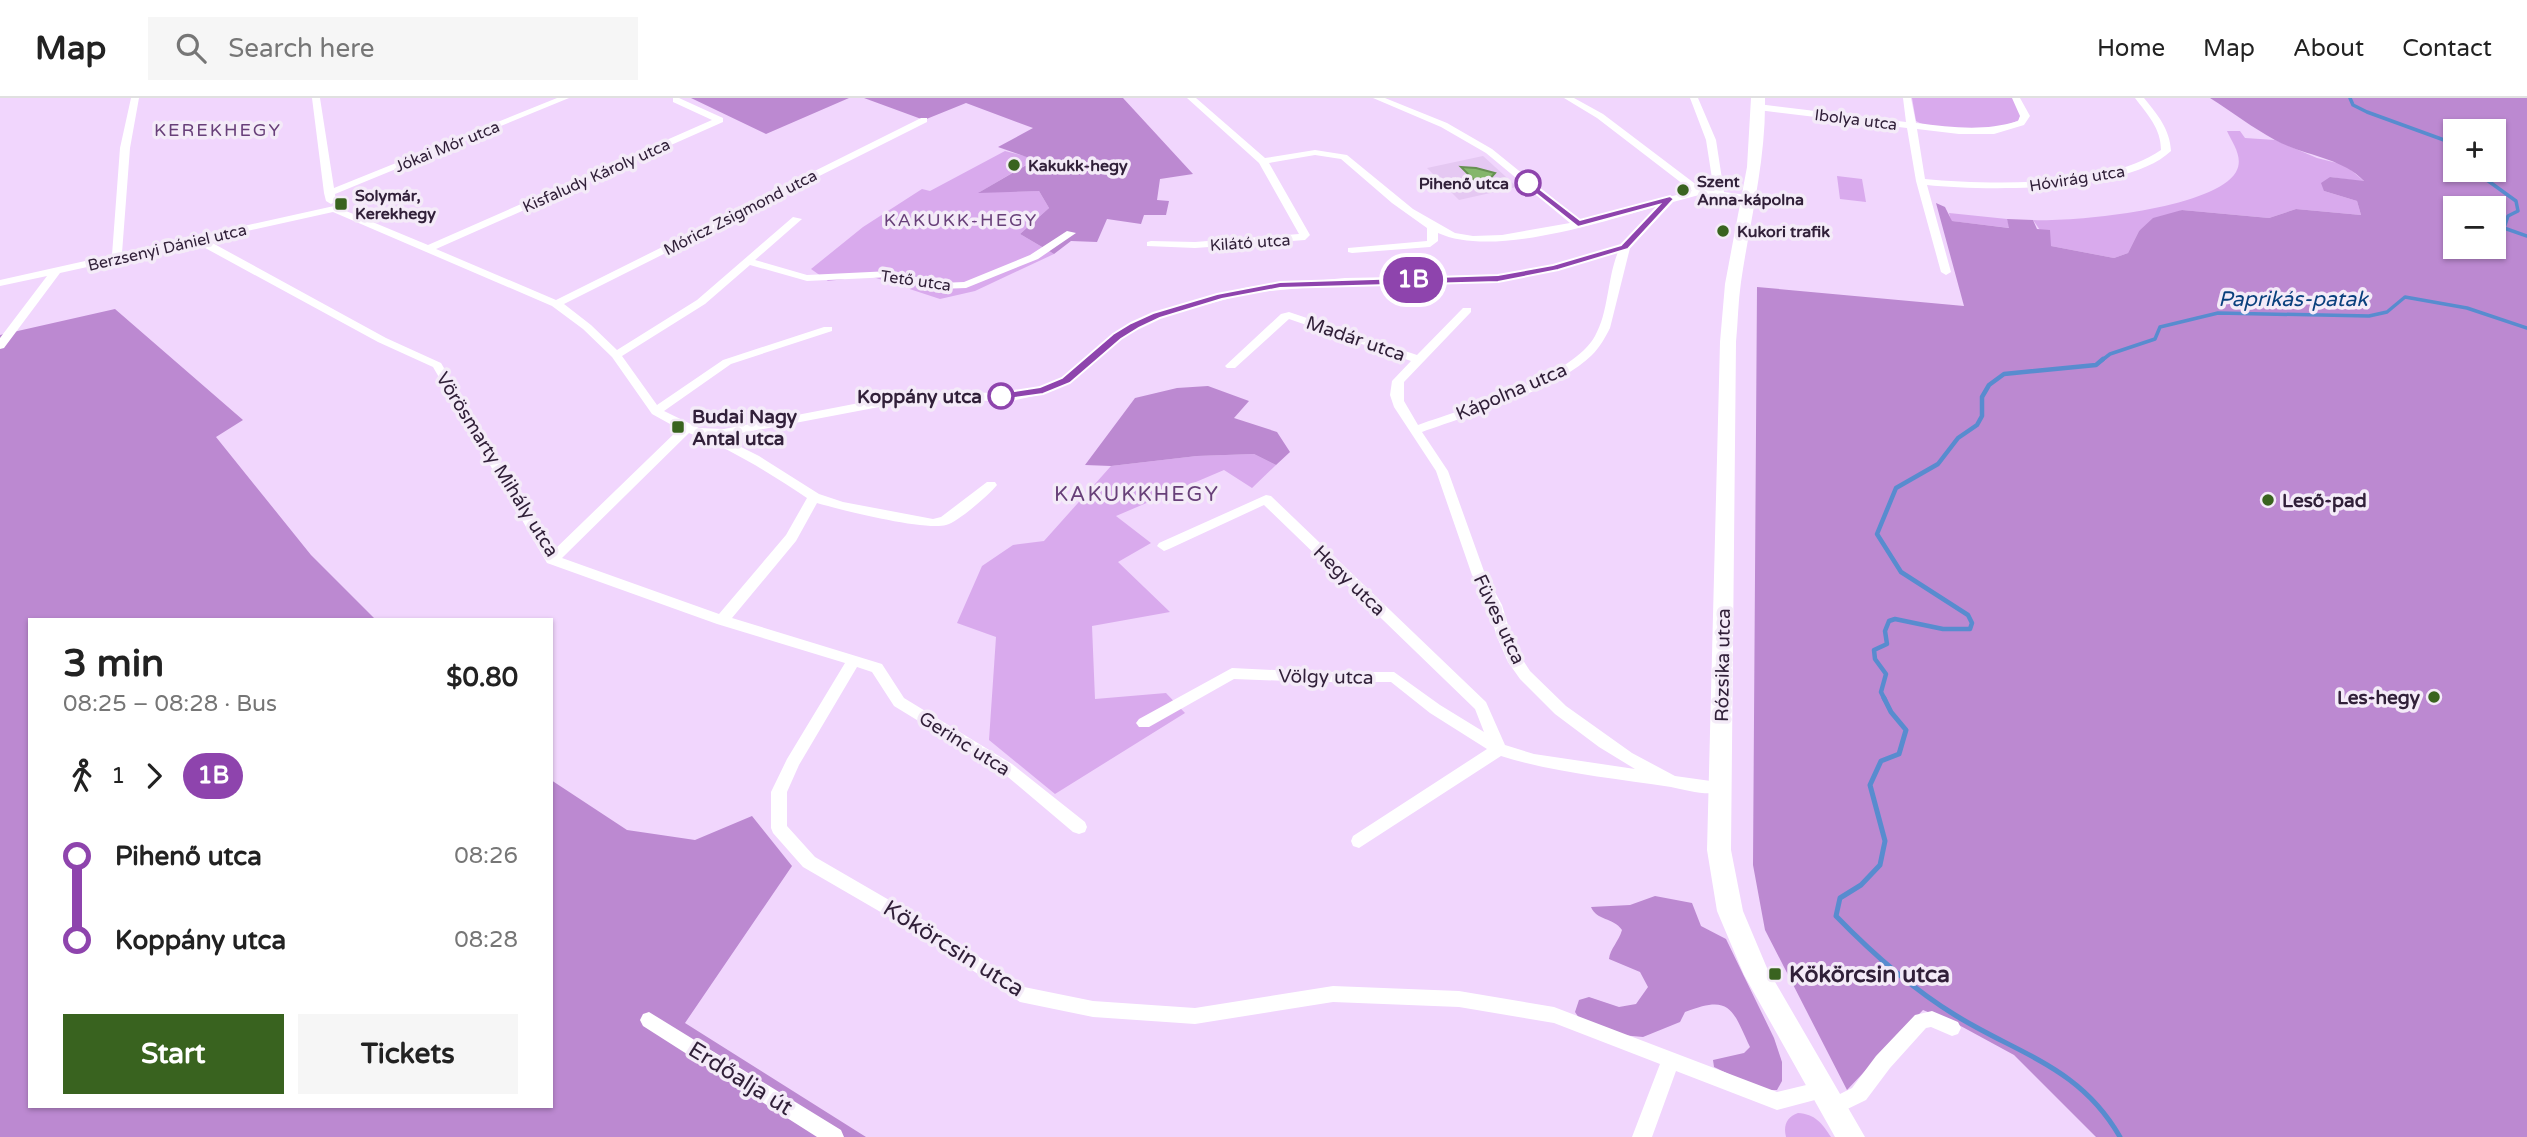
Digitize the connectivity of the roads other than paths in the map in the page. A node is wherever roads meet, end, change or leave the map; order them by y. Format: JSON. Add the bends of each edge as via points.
{"nodes":[{"id":1,"x":135,"y":98,"type":"edge"},
{"id":2,"x":316,"y":98,"type":"edge"},
{"id":3,"x":565,"y":98,"type":"edge"},
{"id":4,"x":1191,"y":98,"type":"edge"},
{"id":5,"x":1377,"y":98,"type":"edge"},
{"id":6,"x":1568,"y":98,"type":"edge"},
{"id":7,"x":1694,"y":98,"type":"edge"},
{"id":8,"x":1907,"y":98,"type":"edge"},
{"id":9,"x":2016,"y":98,"type":"edge"},
{"id":10,"x":2139,"y":98,"type":"edge"},
{"id":11,"x":676,"y":100,"type":"dead end"},
{"id":12,"x":1758,"y":103,"type":"edge"},
{"id":13,"x":924,"y":120,"type":"dead end"},
{"id":14,"x":1913,"y":126,"type":"junction"},
{"id":15,"x":1264,"y":161,"type":"junction"},
{"id":16,"x":1921,"y":181,"type":"junction"},
{"id":17,"x":1699,"y":192,"type":"junction"},
{"id":18,"x":329,"y":193,"type":"junction"},
{"id":19,"x":1718,"y":194,"type":"junction"},
{"id":20,"x":1751,"y":198,"type":"junction"},
{"id":21,"x":1670,"y":199,"type":"junction"},
{"id":22,"x":334,"y":209,"type":"junction"},
{"id":23,"x":797,"y":219,"type":"dead end"},
{"id":24,"x":1578,"y":224,"type":"junction"},
{"id":25,"x":1432,"y":227,"type":"junction"},
{"id":26,"x":1071,"y":233,"type":"dead end"},
{"id":27,"x":199,"y":240,"type":"junction"},
{"id":28,"x":1151,"y":244,"type":"dead end"},
{"id":29,"x":1625,"y":247,"type":"junction"},
{"id":30,"x":428,"y":250,"type":"junction"},
{"id":31,"x":1352,"y":250,"type":"dead end"},
{"id":32,"x":117,"y":258,"type":"junction"},
{"id":33,"x":749,"y":262,"type":"junction"},
{"id":34,"x":54,"y":272,"type":"junction"},
{"id":35,"x":1946,"y":272,"type":"dead end"},
{"id":36,"x":0,"y":283,"type":"edge"},
{"id":37,"x":555,"y":304,"type":"junction"},
{"id":38,"x":1467,"y":310,"type":"dead end"},
{"id":39,"x":828,"y":329,"type":"dead end"},
{"id":40,"x":0,"y":346,"type":"edge"},
{"id":41,"x":616,"y":355,"type":"junction"},
{"id":42,"x":1418,"y":359,"type":"junction"},
{"id":43,"x":1231,"y":366,"type":"dead end"},
{"id":44,"x":656,"y":411,"type":"junction"},
{"id":45,"x":692,"y":430,"type":"junction"},
{"id":46,"x":1415,"y":430,"type":"junction"},
{"id":47,"x":991,"y":485,"type":"dead end"},
{"id":48,"x":814,"y":497,"type":"junction"},
{"id":49,"x":1164,"y":546,"type":"dead end"},
{"id":50,"x":552,"y":560,"type":"junction"},
{"id":51,"x":722,"y":620,"type":"junction"},
{"id":52,"x":854,"y":660,"type":"junction"},
{"id":53,"x":1144,"y":723,"type":"dead end"},
{"id":54,"x":1499,"y":749,"type":"junction"},
{"id":55,"x":1669,"y":780,"type":"junction"},
{"id":56,"x":1720,"y":787,"type":"junction"},
{"id":57,"x":1079,"y":827,"type":"dead end"},
{"id":58,"x":1359,"y":841,"type":"dead end"},
{"id":59,"x":649,"y":1020,"type":"dead end"},
{"id":60,"x":1952,"y":1028,"type":"dead end"},
{"id":61,"x":1671,"y":1061,"type":"junction"},
{"id":62,"x":1828,"y":1098,"type":"junction"},
{"id":63,"x":834,"y":1137,"type":"edge"},
{"id":64,"x":1642,"y":1137,"type":"edge"},
{"id":65,"x":1851,"y":1137,"type":"edge"}],
"edges":[{"from":1,"to":32,"type":"street","via":[[125,148]]},
{"from":2,"to":18,"type":"street"},
{"from":3,"to":18,"type":"street","name":"Jókai Mór utca"},
{"from":4,"to":15,"type":"street"},
{"from":5,"to":24,"type":"street","via":[[1444,125],[1489,151]]},
{"from":6,"to":17,"type":"street","via":[[1600,116]]},
{"from":7,"to":19,"type":"street","via":[[1711,140]]},
{"from":8,"to":14,"type":"street","name":"Ibolya utca"},
{"from":9,"to":14,"type":"street","via":[[2025,116],[2021,123],[2008,127],[1981,132]]},
{"from":10,"to":16,"type":"street","name":"Hóvirág utca","via":[[2167,139],[2166,151],[2136,169],[2006,188]]},
{"from":11,"to":30,"type":"street","name":"Kisfaludy Károly utca","via":[[720,120]]},
{"from":12,"to":14,"type":"street","name":"Ibolya utca"},
{"from":12,"to":20,"type":"main road","name":"Rózsika utca","via":[[1758,151]]},
{"from":13,"to":37,"type":"street","name":"Móricz Zsigmond utca"},
{"from":14,"to":16,"type":"street","name":"Ibolya utca"},
{"from":15,"to":25,"type":"street","via":[[1325,152],[1345,157]]},
{"from":15,"to":28,"type":"street","name":"Kilátó utca","via":[[1305,235],[1301,238]]},
{"from":16,"to":35,"type":"street","name":"Ibolya utca"},
{"from":17,"to":19,"type":"street"},
{"from":17,"to":21,"type":"street"},
{"from":18,"to":22,"type":"street"},
{"from":19,"to":20,"type":"street"},
{"from":20,"to":56,"type":"main road","name":"Rózsika utca","via":[[1733,279],[1728,342]]},
{"from":21,"to":24,"type":"street"},
{"from":21,"to":29,"type":"street"},
{"from":22,"to":27,"type":"street","name":"Berzsenyi Dániel utca"},
{"from":22,"to":30,"type":"street"},
{"from":23,"to":33,"type":"street"},
{"from":24,"to":25,"type":"street","via":[[1469,239]]},
{"from":25,"to":31,"type":"street","via":[[1430,244]]},
{"from":26,"to":33,"type":"street","name":"Tető utca","via":[[1025,262],[966,285],[940,285],[891,274],[807,278]]},
{"from":27,"to":32,"type":"street","name":"Berzsenyi Dániel utca"},
{"from":27,"to":50,"type":"street","name":"Vörösmarty Mihály utca","via":[[437,365]]},
{"from":29,"to":45,"type":"street","via":[[1555,268],[1498,278],[1345,281],[1248,289],[1157,315],[1117,336],[1066,381],[1043,390],[1012,397],[929,394],[723,433]]},
{"from":29,"to":46,"type":"street","name":"Kápolna utca","via":[[1600,338],[1582,360],[1549,378]]},
{"from":30,"to":37,"type":"street"},
{"from":32,"to":34,"type":"street","name":"Berzsenyi Dániel utca"},
{"from":33,"to":41,"type":"street","via":[[701,302]]},
{"from":34,"to":36,"type":"street","name":"Berzsenyi Dániel utca"},
{"from":34,"to":40,"type":"street"},
{"from":37,"to":41,"type":"street"},
{"from":38,"to":42,"type":"street"},
{"from":39,"to":44,"type":"street","via":[[727,362]]},
{"from":41,"to":44,"type":"street"},
{"from":42,"to":43,"type":"street","name":"Madár utca","via":[[1289,315]]},
{"from":42,"to":46,"type":"street","via":[[1398,381],[1395,395]]},
{"from":44,"to":45,"type":"street"},
{"from":45,"to":48,"type":"street","via":[[755,459]]},
{"from":45,"to":50,"type":"street"},
{"from":46,"to":55,"type":"street","name":"Füves utca","via":[[1442,471],[1513,658],[1541,693],[1581,727]]},
{"from":47,"to":48,"type":"street","via":[[945,521],[933,523]]},
{"from":48,"to":51,"type":"street","via":[[791,538]]},
{"from":49,"to":54,"type":"street","name":"Hegy utca","via":[[1266,499],[1481,706]]},
{"from":50,"to":51,"type":"street","name":"Vörösmarty Mihály utca"},
{"from":51,"to":52,"type":"street","name":"Vörösmarty Mihály utca"},
{"from":52,"to":57,"type":"street","name":"Gerinc utca","via":[[877,668],[899,702],[1007,768]]},
{"from":52,"to":61,"type":"street","name":"Kökörcsin utca","via":[[779,792],[779,828],[809,862],[1020,994],[1093,1009],[1195,1016],[1333,994],[1459,999],[1554,1015]]},
{"from":53,"to":54,"type":"street","name":"Völgy utca","via":[[1232,673],[1394,677]]},
{"from":54,"to":55,"type":"street","name":"Völgy utca","via":[[1534,760]]},
{"from":54,"to":58,"type":"street"},
{"from":55,"to":56,"type":"street","name":"Füves utca"},
{"from":56,"to":62,"type":"main road","name":"Rózsika utca","via":[[1719,850],[1734,922],[1756,975]]},
{"from":59,"to":63,"type":"street","name":"Erdőalja út"},
{"from":60,"to":62,"type":"street","via":[[1932,1019],[1921,1021],[1859,1094]]},
{"from":61,"to":62,"type":"street","name":"Kökörcsin utca","via":[[1777,1101]]},
{"from":61,"to":64,"type":"street"},
{"from":62,"to":65,"type":"main road","name":"Rózsika utca"}]}
